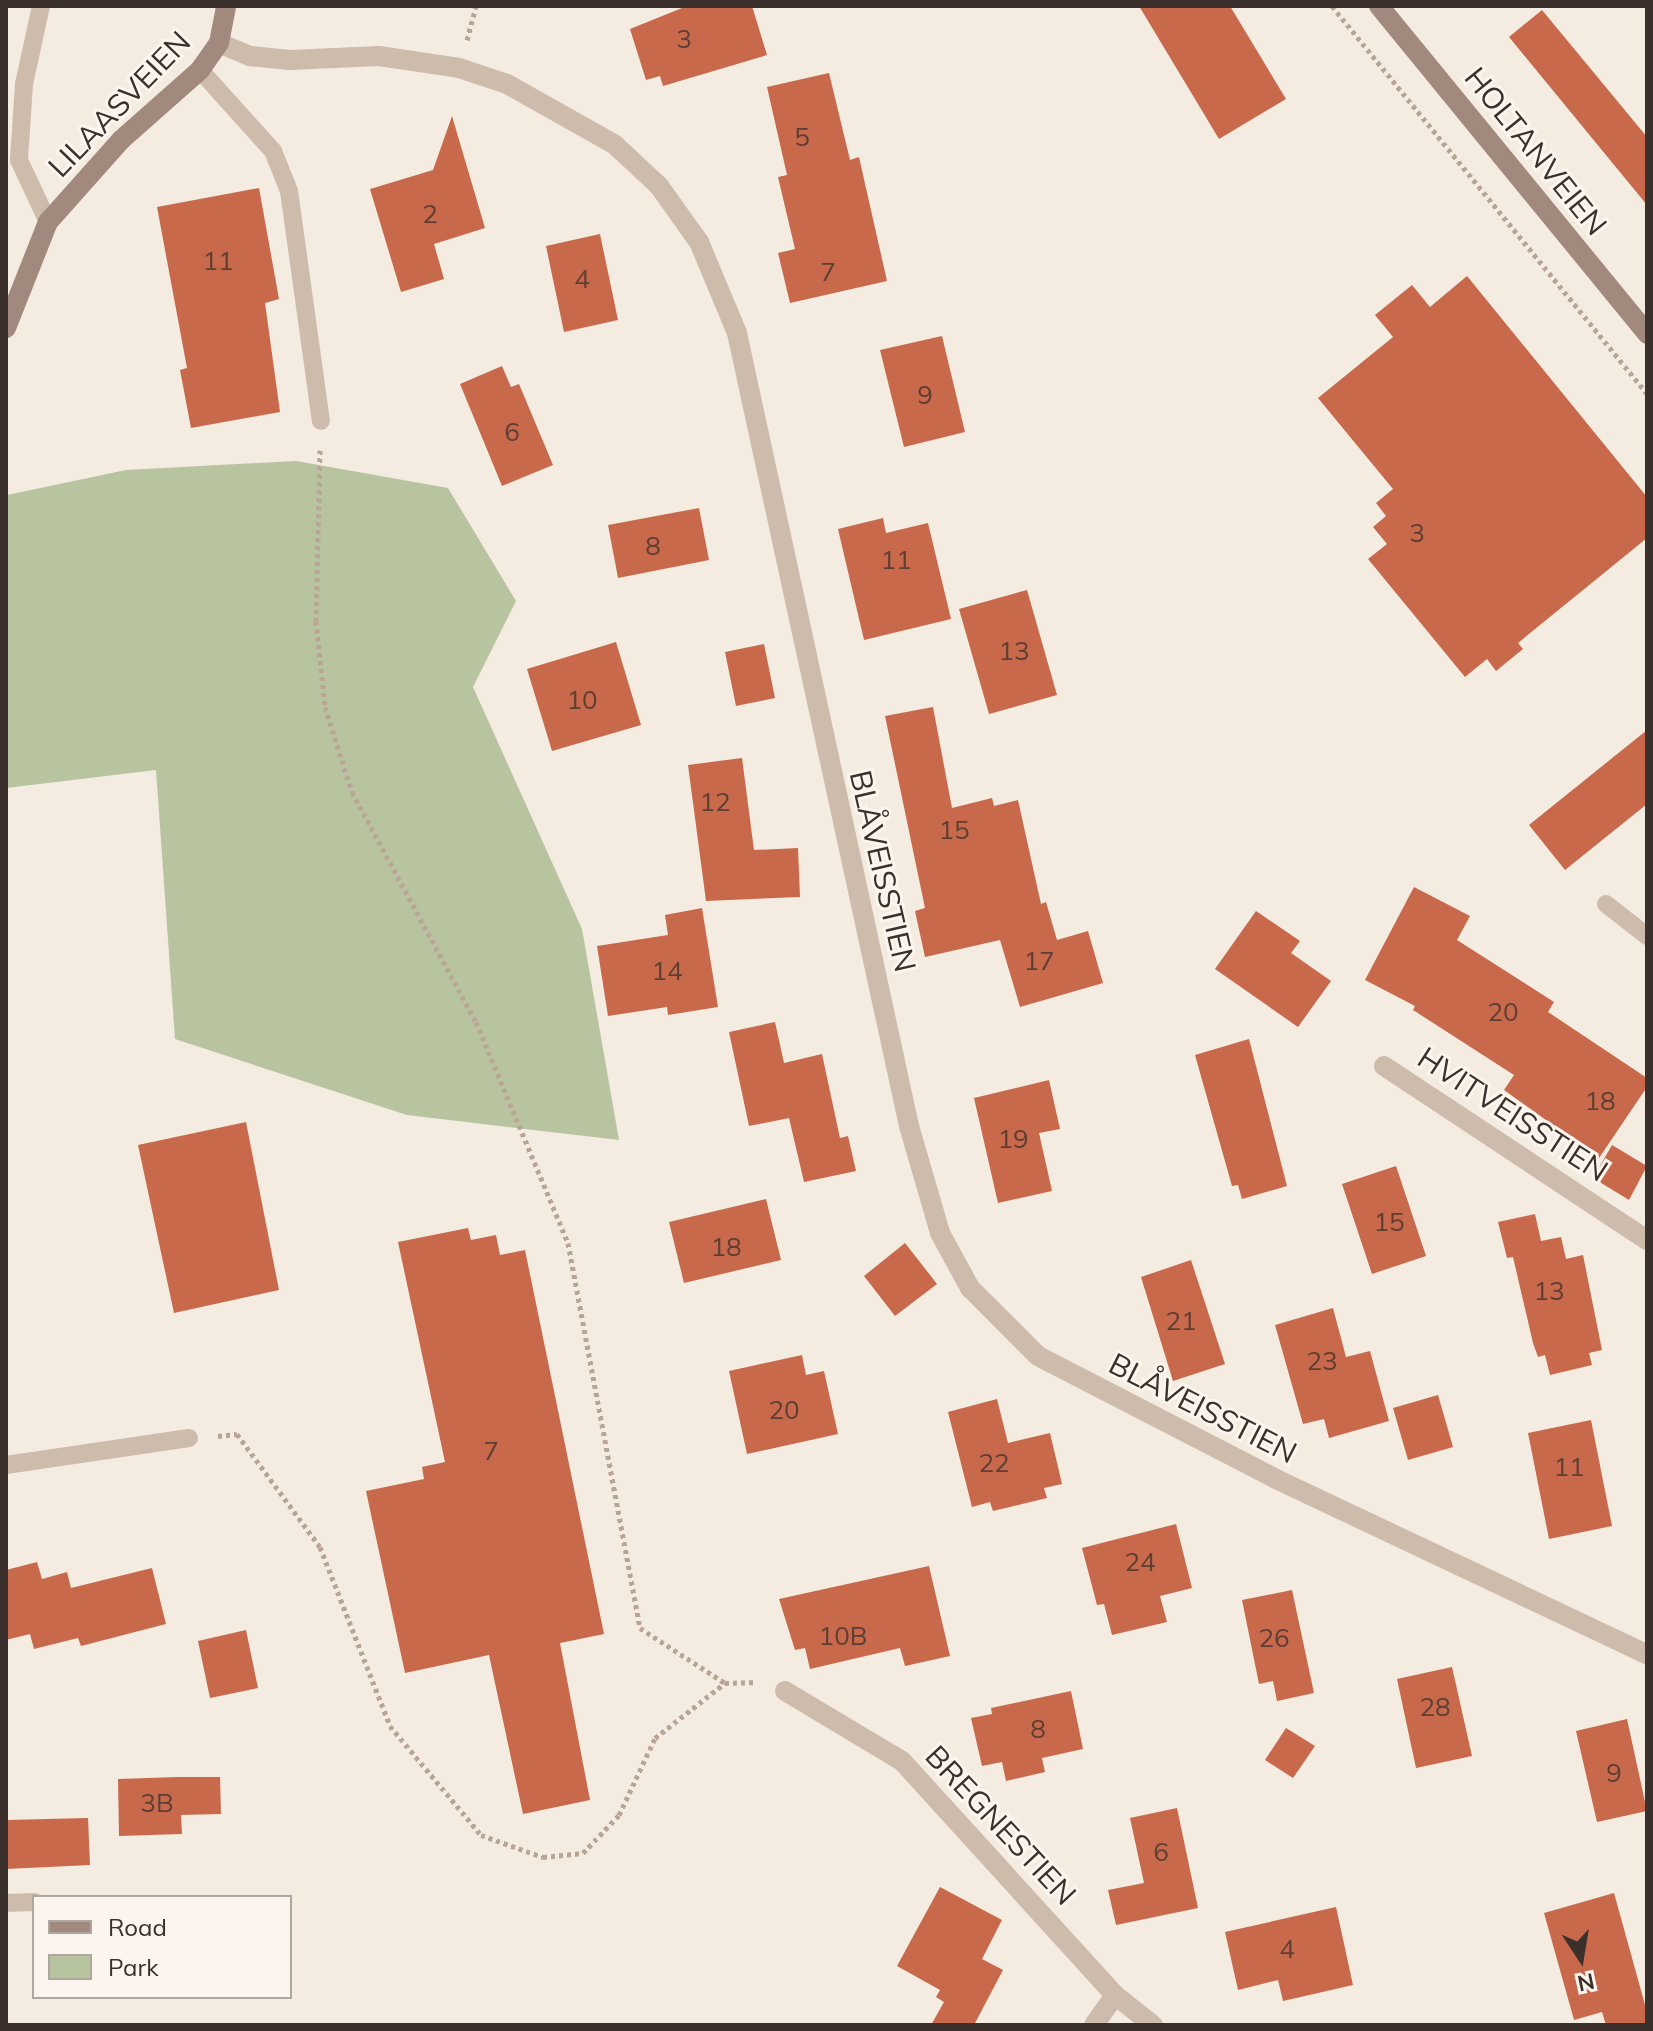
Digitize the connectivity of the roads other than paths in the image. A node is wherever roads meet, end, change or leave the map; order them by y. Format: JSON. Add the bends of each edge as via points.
{"nodes":[{"id":1,"x":41,"y":6,"type":"edge"},
{"id":2,"x":226,"y":6,"type":"edge"},
{"id":3,"x":1379,"y":6,"type":"edge"},
{"id":4,"x":219,"y":43,"type":"junction"},
{"id":5,"x":200,"y":70,"type":"junction"},
{"id":6,"x":48,"y":222,"type":"junction"},
{"id":7,"x":6,"y":328,"type":"edge"},
{"id":8,"x":1647,"y":334,"type":"edge"},
{"id":9,"x":321,"y":421,"type":"road end"},
{"id":10,"x":1606,"y":904,"type":"dead end"},
{"id":11,"x":1647,"y":936,"type":"edge"},
{"id":12,"x":1384,"y":1066,"type":"dead end"},
{"id":13,"x":1647,"y":1240,"type":"edge"},
{"id":14,"x":189,"y":1438,"type":"road end"},
{"id":15,"x":6,"y":1465,"type":"edge"},
{"id":16,"x":1647,"y":1654,"type":"edge"},
{"id":17,"x":785,"y":1691,"type":"road end"},
{"id":18,"x":32,"y":1902,"type":"edge"},
{"id":19,"x":6,"y":1903,"type":"edge"},
{"id":20,"x":1115,"y":1995,"type":"junction"},
{"id":21,"x":1094,"y":2025,"type":"edge"},
{"id":22,"x":1153,"y":2025,"type":"edge"}],
"edges":[{"from":1,"to":6,"type":"lane","via":[[24,84],[19,160]]},
{"from":2,"to":4,"type":"main road","name":"LILAASVEIEN"},
{"from":3,"to":8,"type":"main road","name":"HOLTANVEIEN"},
{"from":4,"to":5,"type":"main road","name":"LILAASVEIEN"},
{"from":4,"to":16,"type":"street","name":"BLÅVEISSTIEN","via":[[250,56],[290,60],[379,56],[459,68],[507,84],[614,144],[659,186],[699,242],[737,333],[909,1126],[940,1233],[970,1288],[1038,1356],[1276,1479]]},
{"from":5,"to":6,"type":"main road","name":"LILAASVEIEN","via":[[121,140]]},
{"from":5,"to":9,"type":"lane","via":[[273,151],[289,191]]},
{"from":6,"to":7,"type":"main road","name":"LILAASVEIEN"},
{"from":10,"to":11,"type":"lane"},
{"from":12,"to":13,"type":"street","name":"HVITVEISSTIEN"},
{"from":14,"to":15,"type":"lane"},
{"from":17,"to":20,"type":"street","name":"BREGNESTIEN","via":[[902,1761]]},
{"from":18,"to":19,"type":"lane"},
{"from":20,"to":21,"type":"street"},
{"from":20,"to":22,"type":"street","name":"BREGNESTIEN"}]}
